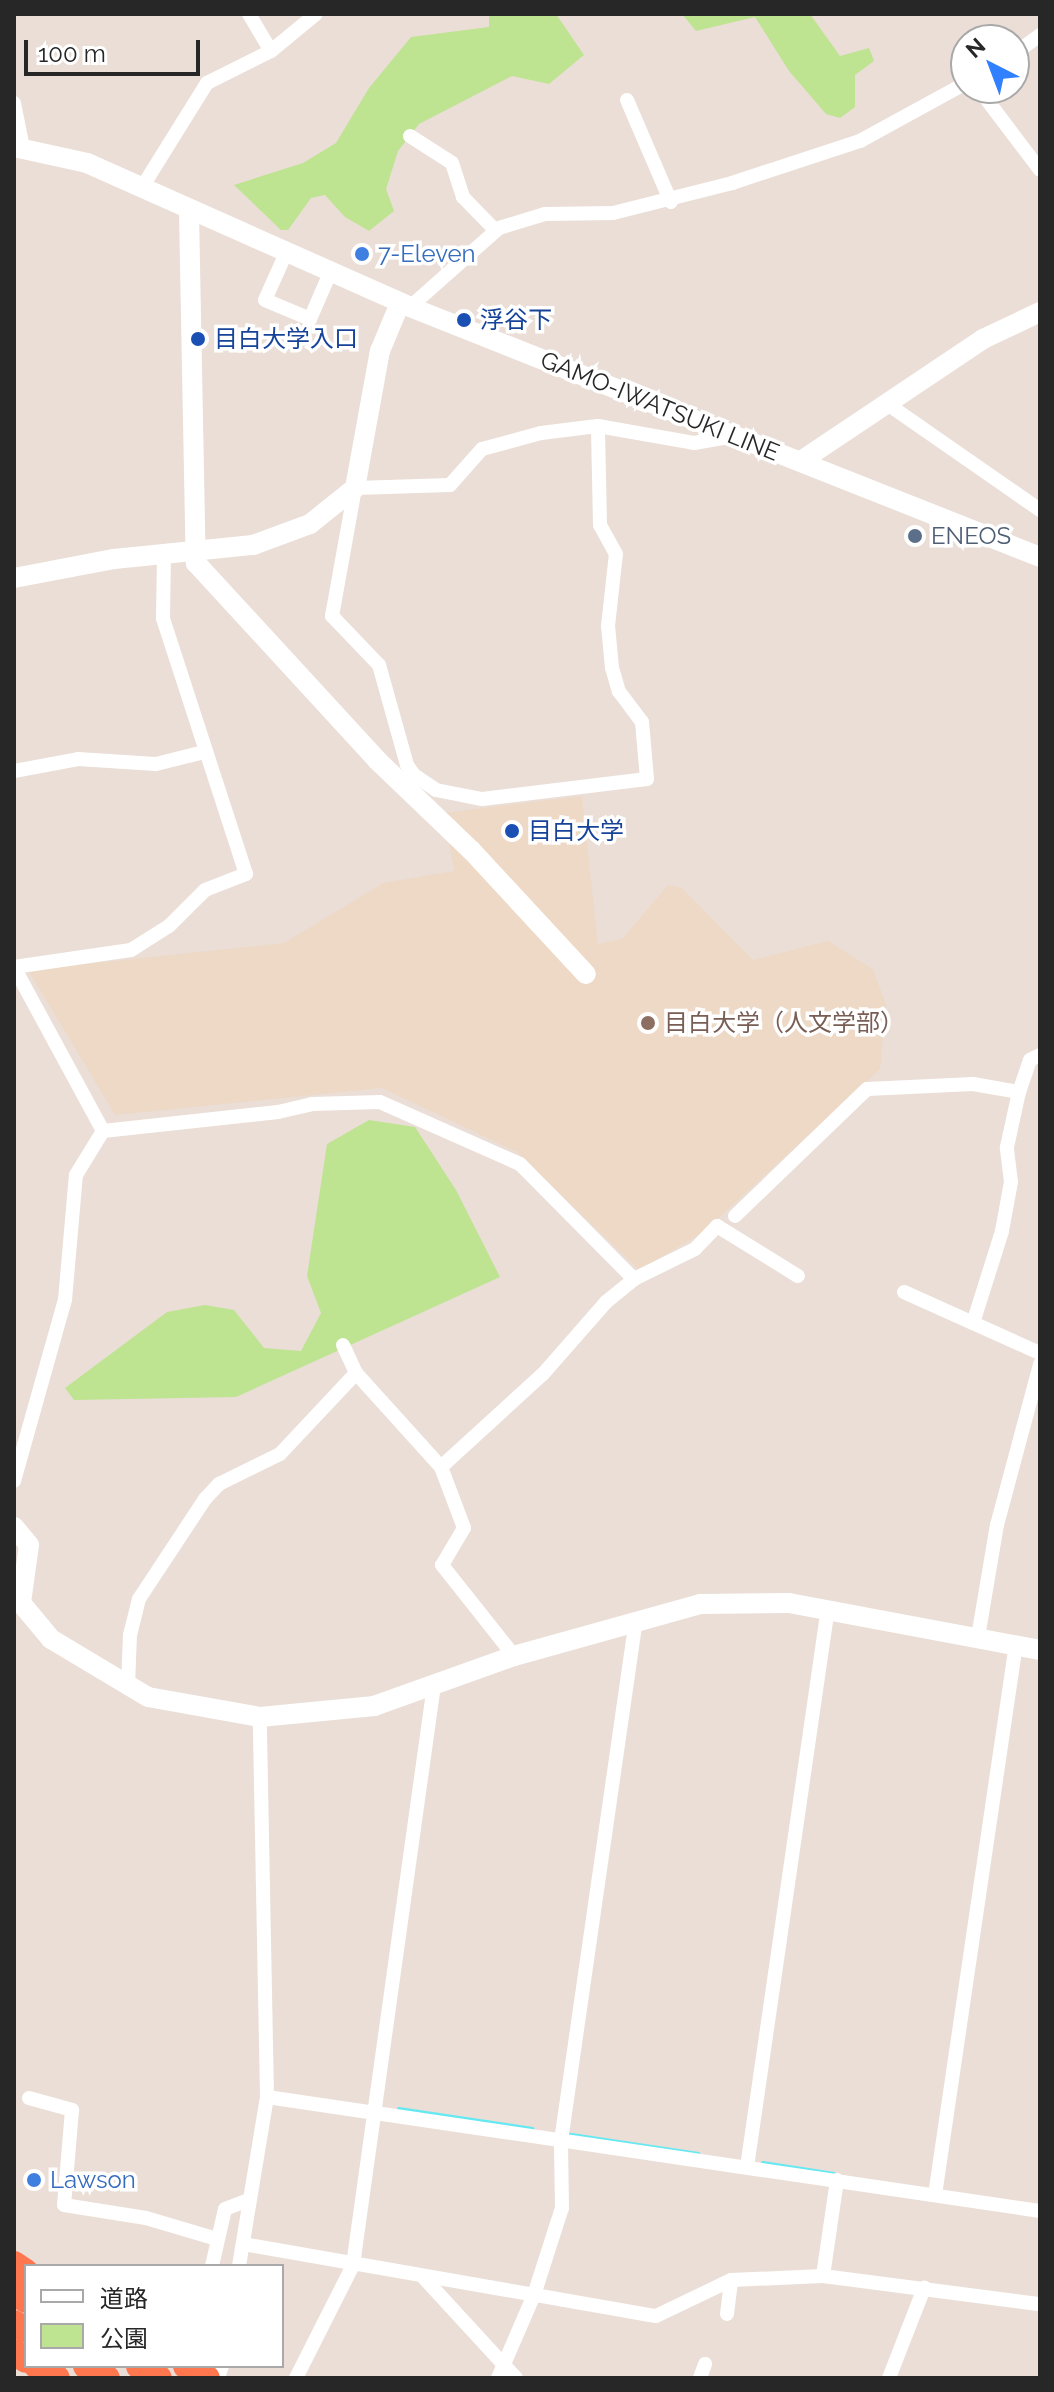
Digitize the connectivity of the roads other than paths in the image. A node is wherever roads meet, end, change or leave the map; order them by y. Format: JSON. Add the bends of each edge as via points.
{"nodes":[{"id":1,"x":249,"y":14,"type":"edge"},
{"id":2,"x":316,"y":14,"type":"edge"},
{"id":3,"x":271,"y":51,"type":"junction"},
{"id":4,"x":950,"y":92,"type":"edge"},
{"id":5,"x":627,"y":100,"type":"dead end"},
{"id":6,"x":14,"y":103,"type":"edge"},
{"id":7,"x":990,"y":104,"type":"edge"},
{"id":8,"x":410,"y":136,"type":"dead end"},
{"id":9,"x":19,"y":147,"type":"edge"},
{"id":10,"x":1040,"y":170,"type":"edge"},
{"id":11,"x":141,"y":189,"type":"junction"},
{"id":12,"x":671,"y":202,"type":"junction"},
{"id":13,"x":189,"y":212,"type":"junction"},
{"id":14,"x":496,"y":231,"type":"junction"},
{"id":15,"x":286,"y":253,"type":"junction"},
{"id":16,"x":330,"y":273,"type":"junction"},
{"id":17,"x":405,"y":305,"type":"junction"},
{"id":18,"x":1040,"y":312,"type":"edge"},
{"id":19,"x":886,"y":403,"type":"junction"},
{"id":20,"x":598,"y":426,"type":"junction"},
{"id":21,"x":736,"y":436,"type":"junction"},
{"id":22,"x":801,"y":461,"type":"junction"},
{"id":23,"x":355,"y":488,"type":"junction"},
{"id":24,"x":1040,"y":510,"type":"edge"},
{"id":25,"x":194,"y":552,"type":"junction"},
{"id":26,"x":164,"y":554,"type":"junction"},
{"id":27,"x":1040,"y":557,"type":"edge"},
{"id":28,"x":14,"y":578,"type":"edge"},
{"id":29,"x":204,"y":752,"type":"junction"},
{"id":30,"x":14,"y":771,"type":"edge"},
{"id":31,"x":409,"y":781,"type":"junction"},
{"id":32,"x":14,"y":967,"type":"edge"},
{"id":33,"x":586,"y":974,"type":"dead end"},
{"id":34,"x":1040,"y":1055,"type":"edge"},
{"id":35,"x":1019,"y":1092,"type":"junction"},
{"id":36,"x":103,"y":1131,"type":"junction"},
{"id":37,"x":735,"y":1216,"type":"dead end"},
{"id":38,"x":798,"y":1276,"type":"dead end"},
{"id":39,"x":634,"y":1279,"type":"junction"},
{"id":40,"x":904,"y":1292,"type":"dead end"},
{"id":41,"x":974,"y":1320,"type":"junction"},
{"id":42,"x":343,"y":1345,"type":"dead end"},
{"id":43,"x":1040,"y":1353,"type":"edge"},
{"id":44,"x":1040,"y":1364,"type":"edge"},
{"id":45,"x":356,"y":1373,"type":"junction"},
{"id":46,"x":441,"y":1467,"type":"junction"},
{"id":47,"x":14,"y":1481,"type":"edge"},
{"id":48,"x":14,"y":1527,"type":"edge"},
{"id":49,"x":828,"y":1608,"type":"junction"},
{"id":50,"x":636,"y":1619,"type":"junction"},
{"id":51,"x":978,"y":1637,"type":"junction"},
{"id":52,"x":1016,"y":1644,"type":"junction"},
{"id":53,"x":1040,"y":1650,"type":"edge"},
{"id":54,"x":514,"y":1656,"type":"junction"},
{"id":55,"x":434,"y":1685,"type":"junction"},
{"id":56,"x":128,"y":1686,"type":"junction"},
{"id":57,"x":260,"y":1717,"type":"junction"},
{"id":58,"x":267,"y":2097,"type":"junction"},
{"id":59,"x":29,"y":2098,"type":"dead end"},
{"id":60,"x":373,"y":2111,"type":"junction"},
{"id":61,"x":561,"y":2141,"type":"junction"},
{"id":62,"x":747,"y":2167,"type":"junction"},
{"id":63,"x":837,"y":2180,"type":"junction"},
{"id":64,"x":935,"y":2195,"type":"junction"},
{"id":65,"x":248,"y":2200,"type":"junction"},
{"id":66,"x":1040,"y":2211,"type":"edge"},
{"id":67,"x":217,"y":2239,"type":"junction"},
{"id":68,"x":243,"y":2244,"type":"junction"},
{"id":69,"x":212,"y":2264,"type":"edge"},
{"id":70,"x":239,"y":2264,"type":"edge"},
{"id":71,"x":353,"y":2265,"type":"junction"},
{"id":72,"x":823,"y":2276,"type":"junction"},
{"id":73,"x":424,"y":2278,"type":"junction"},
{"id":74,"x":731,"y":2280,"type":"junction"},
{"id":75,"x":924,"y":2288,"type":"junction"},
{"id":76,"x":534,"y":2295,"type":"junction"},
{"id":77,"x":1040,"y":2304,"type":"edge"},
{"id":78,"x":727,"y":2314,"type":"dead end"},
{"id":79,"x":90,"y":2368,"type":"edge"},
{"id":80,"x":190,"y":2368,"type":"edge"},
{"id":81,"x":502,"y":2372,"type":"edge"},
{"id":82,"x":107,"y":2378,"type":"edge"},
{"id":83,"x":207,"y":2378,"type":"edge"},
{"id":84,"x":296,"y":2378,"type":"edge"},
{"id":85,"x":516,"y":2378,"type":"edge"},
{"id":86,"x":889,"y":2378,"type":"edge"}],
"edges":[{"from":1,"to":3,"type":"street"},
{"from":2,"to":3,"type":"street"},
{"from":3,"to":11,"type":"street","via":[[207,83]]},
{"from":4,"to":12,"type":"street","via":[[860,141]]},
{"from":5,"to":12,"type":"street"},
{"from":6,"to":9,"type":"street"},
{"from":7,"to":10,"type":"street"},
{"from":8,"to":14,"type":"street","via":[[452,163],[463,197]]},
{"from":9,"to":11,"type":"street","name":"GAMO-IWATSUKI LINE","via":[[87,163]]},
{"from":11,"to":13,"type":"street","name":"GAMO-IWATSUKI LINE"},
{"from":12,"to":14,"type":"street","via":[[613,213],[545,214]]},
{"from":13,"to":15,"type":"street","name":"GAMO-IWATSUKI LINE"},
{"from":13,"to":25,"type":"street"},
{"from":14,"to":17,"type":"street"},
{"from":15,"to":16,"type":"street","name":"GAMO-IWATSUKI LINE"},
{"from":15,"to":16,"type":"street","via":[[265,300],[310,319]]},
{"from":16,"to":17,"type":"street","name":"GAMO-IWATSUKI LINE"},
{"from":17,"to":21,"type":"street","name":"GAMO-IWATSUKI LINE"},
{"from":17,"to":23,"type":"street","via":[[375,371]]},
{"from":18,"to":19,"type":"street","via":[[983,339]]},
{"from":19,"to":22,"type":"street"},
{"from":19,"to":24,"type":"street"},
{"from":20,"to":21,"type":"street","via":[[694,443]]},
{"from":20,"to":23,"type":"street","via":[[541,433],[482,449],[450,485]]},
{"from":20,"to":31,"type":"street","via":[[600,525],[616,554],[608,626],[612,668],[619,692],[642,722],[647,779],[482,799]]},
{"from":21,"to":22,"type":"street","name":"GAMO-IWATSUKI LINE"},
{"from":22,"to":27,"type":"street","name":"GAMO-IWATSUKI LINE"},
{"from":23,"to":25,"type":"street","via":[[293,534]]},
{"from":23,"to":31,"type":"street","via":[[332,616],[379,665]]},
{"from":25,"to":26,"type":"street"},
{"from":25,"to":31,"type":"street","via":[[203,572]]},
{"from":26,"to":28,"type":"street"},
{"from":26,"to":29,"type":"street","via":[[163,618]]},
{"from":29,"to":30,"type":"street","via":[[156,764],[78,759]]},
{"from":29,"to":32,"type":"street","via":[[210,750],[246,874],[205,890],[169,926],[131,950]]},
{"from":31,"to":33,"type":"street"},
{"from":32,"to":36,"type":"street"},
{"from":34,"to":35,"type":"street","via":[[1030,1060]]},
{"from":35,"to":37,"type":"street","via":[[973,1084],[867,1089]]},
{"from":35,"to":41,"type":"street","via":[[1007,1147],[1011,1182],[1002,1231]]},
{"from":36,"to":39,"type":"street","via":[[312,1104],[380,1102],[520,1164]]},
{"from":36,"to":47,"type":"street","via":[[76,1175],[65,1300]]},
{"from":38,"to":39,"type":"street","via":[[717,1226],[695,1249]]},
{"from":39,"to":46,"type":"street","via":[[580,1329],[543,1374]]},
{"from":40,"to":41,"type":"street"},
{"from":41,"to":43,"type":"street"},
{"from":42,"to":45,"type":"street"},
{"from":44,"to":51,"type":"street","via":[[997,1525]]},
{"from":45,"to":46,"type":"street"},
{"from":45,"to":56,"type":"street","via":[[280,1454],[219,1484],[205,1499],[139,1599],[130,1635]]},
{"from":46,"to":54,"type":"street","via":[[464,1528],[442,1565]]},
{"from":48,"to":56,"type":"street","via":[[29,1545],[21,1603],[29,1619],[51,1639]]},
{"from":49,"to":50,"type":"street","via":[[700,1604]]},
{"from":49,"to":51,"type":"street"},
{"from":49,"to":62,"type":"street"},
{"from":50,"to":54,"type":"street"},
{"from":50,"to":61,"type":"street"},
{"from":51,"to":52,"type":"street"},
{"from":52,"to":53,"type":"street"},
{"from":52,"to":64,"type":"street"},
{"from":54,"to":55,"type":"street"},
{"from":55,"to":57,"type":"street","via":[[374,1706]]},
{"from":55,"to":60,"type":"street"},
{"from":56,"to":57,"type":"street","via":[[162,1700]]},
{"from":57,"to":58,"type":"street"},
{"from":58,"to":60,"type":"street"},
{"from":58,"to":65,"type":"street"},
{"from":59,"to":67,"type":"street","via":[[72,2110],[64,2205],[146,2218]]},
{"from":60,"to":61,"type":"street"},
{"from":60,"to":71,"type":"street"},
{"from":61,"to":62,"type":"street"},
{"from":61,"to":76,"type":"street","via":[[562,2208]]},
{"from":62,"to":63,"type":"street"},
{"from":63,"to":64,"type":"street"},
{"from":63,"to":72,"type":"street"},
{"from":64,"to":66,"type":"street"},
{"from":65,"to":67,"type":"street","via":[[225,2209]]},
{"from":65,"to":68,"type":"street"},
{"from":67,"to":69,"type":"street"},
{"from":68,"to":70,"type":"street"},
{"from":68,"to":71,"type":"street"},
{"from":71,"to":73,"type":"street"},
{"from":71,"to":84,"type":"street"},
{"from":72,"to":74,"type":"street"},
{"from":72,"to":75,"type":"street"},
{"from":73,"to":76,"type":"street"},
{"from":73,"to":81,"type":"street"},
{"from":74,"to":76,"type":"street","via":[[656,2316]]},
{"from":74,"to":78,"type":"street"},
{"from":75,"to":77,"type":"street"},
{"from":75,"to":86,"type":"street"},
{"from":76,"to":81,"type":"street"},
{"from":79,"to":82,"type":"highway"},
{"from":80,"to":83,"type":"highway"},
{"from":81,"to":85,"type":"street"}]}
